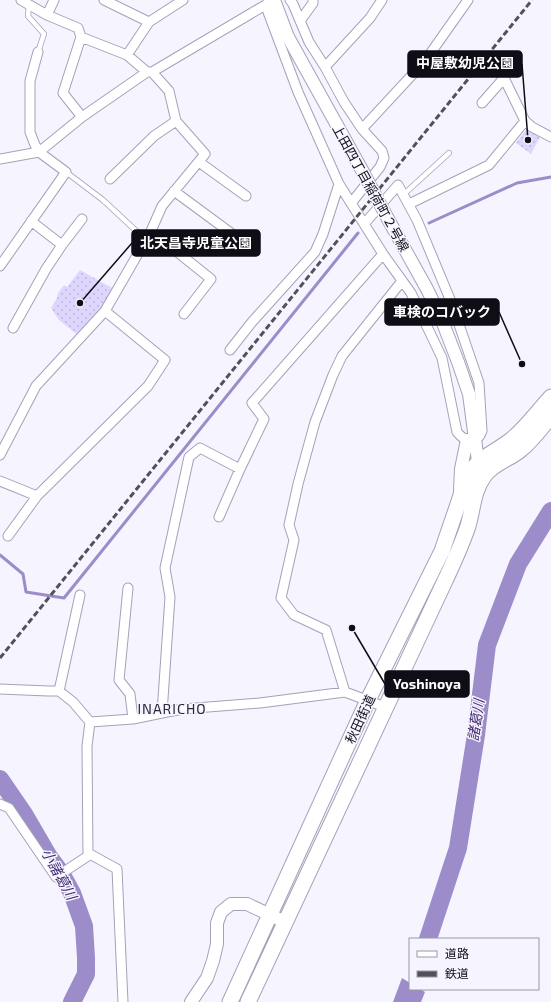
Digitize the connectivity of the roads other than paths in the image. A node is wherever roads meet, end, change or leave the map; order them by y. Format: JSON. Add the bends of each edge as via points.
{"nodes":[{"id":1,"x":20,"y":0,"type":"edge"},
{"id":2,"x":54,"y":0,"type":"edge"},
{"id":3,"x":104,"y":0,"type":"edge"},
{"id":4,"x":183,"y":0,"type":"edge"},
{"id":5,"x":290,"y":0,"type":"edge"},
{"id":6,"x":313,"y":0,"type":"edge"},
{"id":7,"x":382,"y":0,"type":"edge"},
{"id":8,"x":468,"y":0,"type":"edge"},
{"id":9,"x":270,"y":1,"type":"edge"},
{"id":10,"x":29,"y":5,"type":"junction"},
{"id":11,"x":47,"y":15,"type":"junction"},
{"id":12,"x":300,"y":21,"type":"junction"},
{"id":13,"x":149,"y":22,"type":"junction"},
{"id":14,"x":80,"y":37,"type":"junction"},
{"id":15,"x":38,"y":52,"type":"joint"},
{"id":16,"x":127,"y":55,"type":"junction"},
{"id":17,"x":325,"y":67,"type":"junction"},
{"id":18,"x":149,"y":72,"type":"junction"},
{"id":19,"x":482,"y":103,"type":"dead end"},
{"id":20,"x":82,"y":117,"type":"junction"},
{"id":21,"x":176,"y":121,"type":"junction"},
{"id":22,"x":525,"y":121,"type":"junction"},
{"id":23,"x":362,"y":129,"type":"junction"},
{"id":24,"x":551,"y":137,"type":"edge"},
{"id":25,"x":39,"y":152,"type":"junction"},
{"id":26,"x":449,"y":153,"type":"dead end"},
{"id":27,"x":0,"y":159,"type":"edge"},
{"id":28,"x":199,"y":162,"type":"junction"},
{"id":29,"x":66,"y":172,"type":"junction"},
{"id":30,"x":110,"y":179,"type":"dead end"},
{"id":31,"x":339,"y":184,"type":"junction"},
{"id":32,"x":174,"y":191,"type":"junction"},
{"id":33,"x":403,"y":195,"type":"junction"},
{"id":34,"x":246,"y":196,"type":"dead end"},
{"id":35,"x":352,"y":202,"type":"junction"},
{"id":36,"x":409,"y":204,"type":"junction"},
{"id":37,"x":82,"y":219,"type":"dead end"},
{"id":38,"x":30,"y":222,"type":"junction"},
{"id":39,"x":365,"y":223,"type":"junction"},
{"id":40,"x":151,"y":231,"type":"junction"},
{"id":41,"x":146,"y":240,"type":"junction"},
{"id":42,"x":62,"y":245,"type":"junction"},
{"id":43,"x":254,"y":250,"type":"dead end"},
{"id":44,"x":383,"y":254,"type":"junction"},
{"id":45,"x":0,"y":266,"type":"edge"},
{"id":46,"x":402,"y":281,"type":"junction"},
{"id":47,"x":105,"y":311,"type":"junction"},
{"id":48,"x":184,"y":314,"type":"dead end"},
{"id":49,"x":13,"y":328,"type":"dead end"},
{"id":50,"x":230,"y":350,"type":"dead end"},
{"id":51,"x":551,"y":397,"type":"edge"},
{"id":52,"x":551,"y":416,"type":"edge"},
{"id":53,"x":471,"y":440,"type":"junction"},
{"id":54,"x":497,"y":449,"type":"junction"},
{"id":55,"x":0,"y":455,"type":"edge"},
{"id":56,"x":478,"y":461,"type":"junction"},
{"id":57,"x":498,"y":464,"type":"junction"},
{"id":58,"x":240,"y":469,"type":"junction"},
{"id":59,"x":0,"y":481,"type":"edge"},
{"id":60,"x":476,"y":490,"type":"junction"},
{"id":61,"x":37,"y":496,"type":"junction"},
{"id":62,"x":460,"y":499,"type":"junction"},
{"id":63,"x":219,"y":517,"type":"dead end"},
{"id":64,"x":8,"y":536,"type":"dead end"},
{"id":65,"x":128,"y":588,"type":"dead end"},
{"id":66,"x":80,"y":595,"type":"dead end"},
{"id":67,"x":0,"y":689,"type":"edge"},
{"id":68,"x":58,"y":690,"type":"junction"},
{"id":69,"x":345,"y":692,"type":"junction"},
{"id":70,"x":368,"y":700,"type":"junction"},
{"id":71,"x":385,"y":707,"type":"junction"},
{"id":72,"x":162,"y":713,"type":"junction"},
{"id":73,"x":133,"y":720,"type":"junction"},
{"id":74,"x":90,"y":722,"type":"junction"},
{"id":75,"x":0,"y":804,"type":"edge"},
{"id":76,"x":88,"y":852,"type":"junction"},
{"id":77,"x":270,"y":914,"type":"junction"},
{"id":78,"x":285,"y":922,"type":"junction"},
{"id":79,"x":122,"y":1002,"type":"edge"},
{"id":80,"x":191,"y":1002,"type":"edge"},
{"id":81,"x":230,"y":1002,"type":"edge"},
{"id":82,"x":248,"y":1002,"type":"edge"}],
"edges":[{"from":1,"to":10,"type":"street"},
{"from":2,"to":11,"type":"street"},
{"from":3,"to":13,"type":"street"},
{"from":4,"to":13,"type":"street"},
{"from":5,"to":12,"type":"street"},
{"from":6,"to":12,"type":"street"},
{"from":7,"to":17,"type":"street","via":[[370,18]]},
{"from":8,"to":23,"type":"street","via":[[425,61]]},
{"from":9,"to":18,"type":"street"},
{"from":9,"to":31,"type":"street","via":[[268,12],[298,92]]},
{"from":9,"to":53,"type":"street","name":"上田四丁目稲荷町２号線","bridge":true,"via":[[441,318],[469,394]]},
{"from":10,"to":11,"type":"street"},
{"from":10,"to":15,"type":"lane","via":[[28,16],[44,34]]},
{"from":11,"to":14,"type":"street","via":[[78,28]]},
{"from":12,"to":17,"type":"street","via":[[309,42]]},
{"from":13,"to":16,"type":"street"},
{"from":14,"to":16,"type":"street"},
{"from":14,"to":20,"type":"street","via":[[63,94]]},
{"from":15,"to":25,"type":"street","via":[[30,81],[30,132]]},
{"from":16,"to":18,"type":"street"},
{"from":17,"to":23,"type":"street"},
{"from":18,"to":20,"type":"street"},
{"from":18,"to":21,"type":"street","via":[[169,92]]},
{"from":19,"to":22,"type":"street","via":[[504,78]]},
{"from":20,"to":25,"type":"street"},
{"from":21,"to":28,"type":"street","via":[[205,154]]},
{"from":21,"to":30,"type":"street","via":[[154,136]]},
{"from":22,"to":24,"type":"street"},
{"from":22,"to":36,"type":"street","via":[[489,165]]},
{"from":23,"to":35,"type":"street","via":[[382,151],[384,158],[380,167]]},
{"from":25,"to":27,"type":"street"},
{"from":25,"to":29,"type":"street"},
{"from":26,"to":33,"type":"lane"},
{"from":28,"to":32,"type":"street"},
{"from":28,"to":34,"type":"street"},
{"from":29,"to":38,"type":"street"},
{"from":29,"to":41,"type":"lane","via":[[103,200]]},
{"from":31,"to":35,"type":"street"},
{"from":31,"to":50,"type":"street","via":[[315,252]]},
{"from":32,"to":40,"type":"street","via":[[162,206]]},
{"from":32,"to":43,"type":"street"},
{"from":33,"to":36,"type":"street"},
{"from":33,"to":39,"type":"street","via":[[398,185]]},
{"from":35,"to":39,"type":"street"},
{"from":36,"to":53,"type":"street","via":[[452,304],[479,383],[482,431],[480,436]]},
{"from":37,"to":42,"type":"street"},
{"from":38,"to":42,"type":"street"},
{"from":38,"to":45,"type":"street"},
{"from":39,"to":44,"type":"street"},
{"from":40,"to":41,"type":"street"},
{"from":40,"to":48,"type":"street","via":[[210,279]]},
{"from":41,"to":47,"type":"street"},
{"from":42,"to":49,"type":"street"},
{"from":44,"to":46,"type":"street"},
{"from":44,"to":58,"type":"street","via":[[252,403],[264,419]]},
{"from":46,"to":53,"type":"street","via":[[411,293],[442,358],[457,432],[461,437]]},
{"from":46,"to":69,"type":"street","via":[[342,356],[333,375],[315,422],[289,525],[294,540],[281,598],[294,615],[326,630]]},
{"from":47,"to":55,"type":"street","via":[[36,386]]},
{"from":47,"to":61,"type":"street","via":[[164,360],[148,386]]},
{"from":51,"to":54,"type":"main road","name":"秋田街道","via":[[515,436]]},
{"from":52,"to":57,"type":"main road","name":"秋田街道","via":[[529,442]]},
{"from":53,"to":54,"type":"street","via":[[485,450]]},
{"from":53,"to":56,"type":"street","via":[[470,450]]},
{"from":53,"to":62,"type":"street","via":[[461,469]]},
{"from":54,"to":56,"type":"main road","name":"秋田街道"},
{"from":56,"to":57,"type":"street","via":[[491,466]]},
{"from":56,"to":60,"type":"street"},
{"from":56,"to":62,"type":"main road","name":"秋田街道","via":[[468,475]]},
{"from":57,"to":60,"type":"main road","name":"秋田街道","via":[[485,474]]},
{"from":58,"to":63,"type":"street"},
{"from":58,"to":72,"type":"street","via":[[200,448],[189,457],[165,568],[170,597]]},
{"from":59,"to":61,"type":"street"},
{"from":60,"to":71,"type":"main road","name":"秋田街道","via":[[461,546]]},
{"from":61,"to":64,"type":"street"},
{"from":62,"to":70,"type":"main road","name":"秋田街道","via":[[442,550]]},
{"from":65,"to":73,"type":"street","via":[[118,680],[130,694]]},
{"from":66,"to":68,"type":"street"},
{"from":67,"to":68,"type":"street"},
{"from":68,"to":74,"type":"street","via":[[73,702]]},
{"from":69,"to":70,"type":"street"},
{"from":69,"to":72,"type":"street"},
{"from":70,"to":71,"type":"street"},
{"from":70,"to":77,"type":"main road","name":"秋田街道"},
{"from":71,"to":78,"type":"main road","name":"秋田街道"},
{"from":72,"to":73,"type":"street"},
{"from":73,"to":74,"type":"street"},
{"from":74,"to":76,"type":"street","via":[[87,746]]},
{"from":75,"to":76,"type":"street","via":[[9,808],[56,878],[88,856]]},
{"from":76,"to":79,"type":"street","via":[[117,869]]},
{"from":77,"to":78,"type":"street"},
{"from":77,"to":80,"type":"street","via":[[247,904],[231,904],[221,912],[216,924],[217,944],[213,961],[207,978]]},
{"from":77,"to":81,"type":"main road","name":"秋田街道"},
{"from":78,"to":82,"type":"main road","name":"秋田街道"}]}
